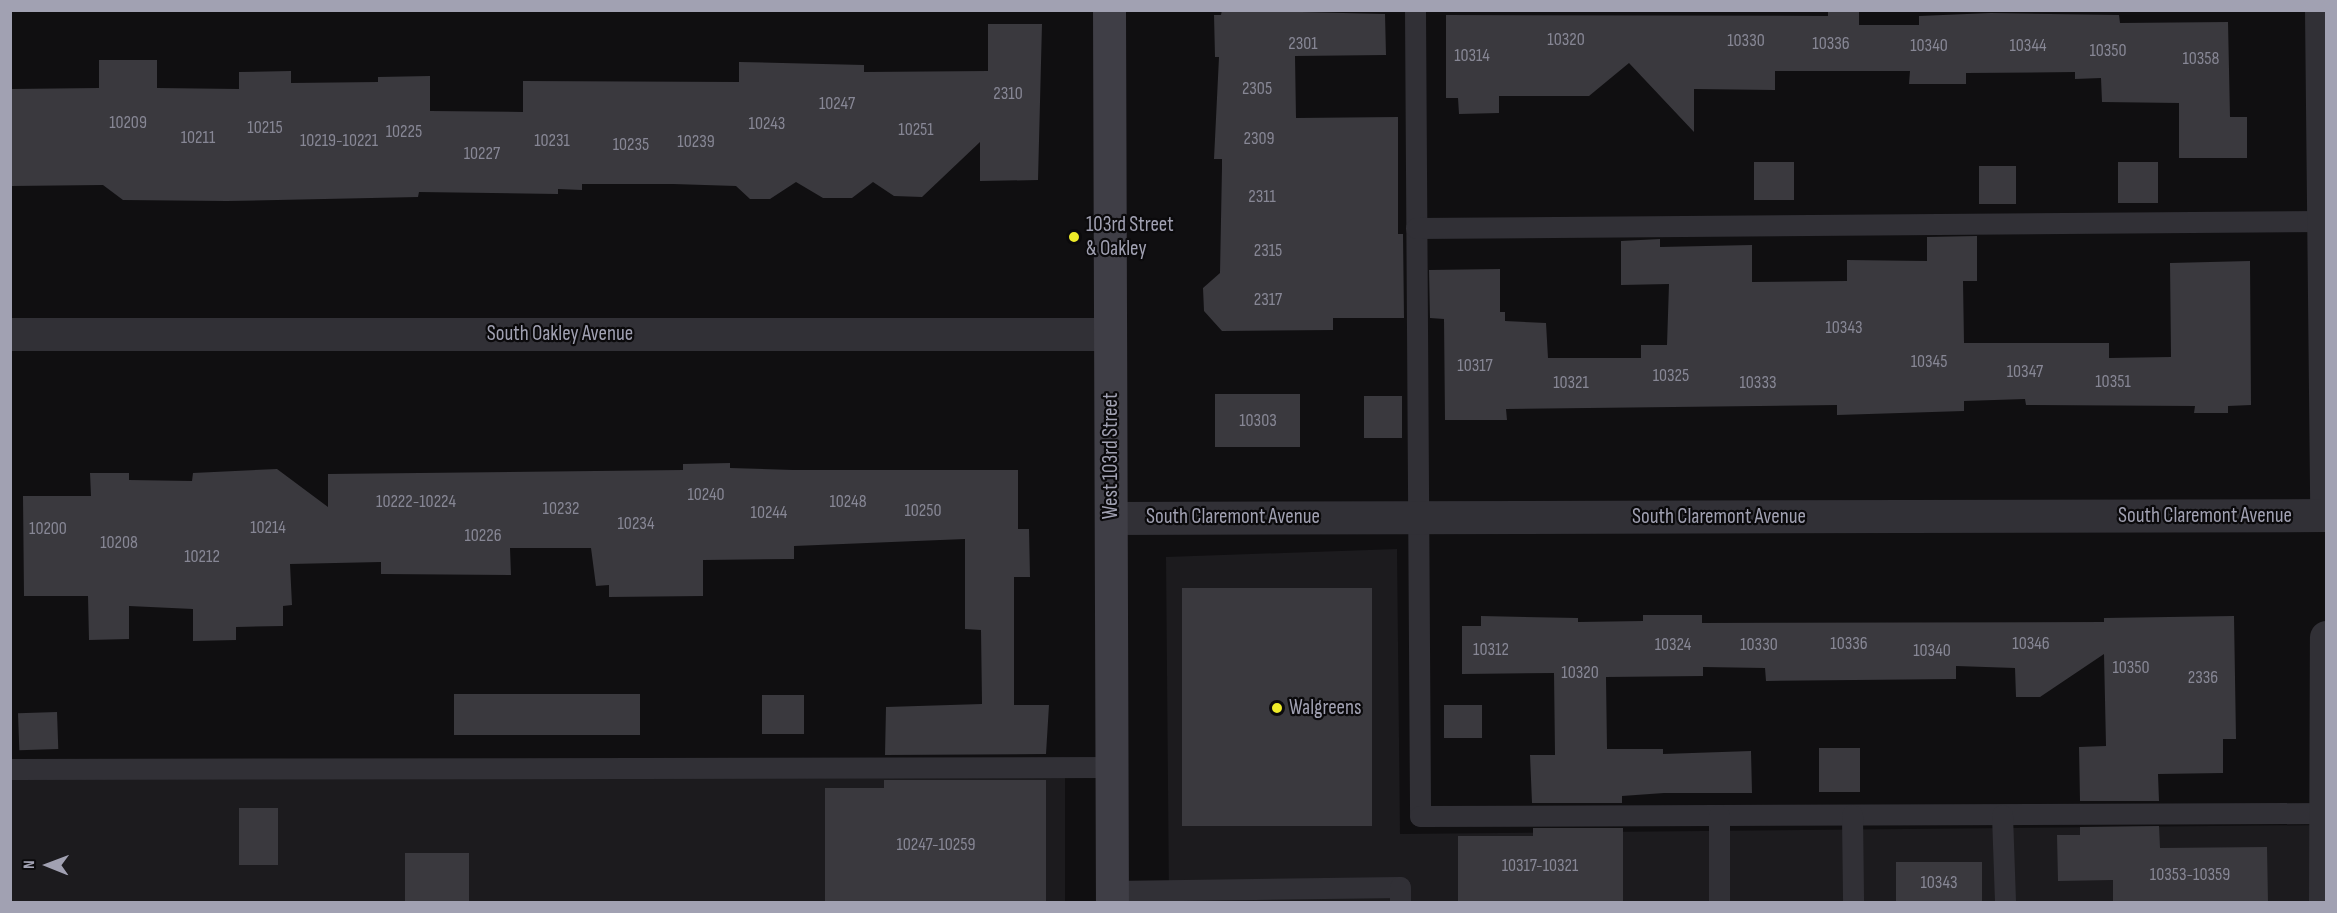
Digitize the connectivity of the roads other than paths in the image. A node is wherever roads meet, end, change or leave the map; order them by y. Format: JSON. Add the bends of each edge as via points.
{"nodes":[{"id":1,"x":1109,"y":10,"type":"edge"},
{"id":2,"x":1415,"y":10,"type":"edge"},
{"id":3,"x":2321,"y":10,"type":"edge"},
{"id":4,"x":2325,"y":221,"type":"edge"},
{"id":5,"x":1416,"y":228,"type":"junction"},
{"id":6,"x":10,"y":334,"type":"edge"},
{"id":7,"x":1110,"y":334,"type":"junction"},
{"id":8,"x":2326,"y":506,"type":"edge"},
{"id":9,"x":2326,"y":515,"type":"edge"},
{"id":10,"x":1418,"y":517,"type":"junction"},
{"id":11,"x":1111,"y":518,"type":"junction"},
{"id":12,"x":2326,"y":637,"type":"edge"},
{"id":13,"x":1112,"y":767,"type":"junction"},
{"id":14,"x":10,"y":769,"type":"edge"},
{"id":15,"x":2326,"y":813,"type":"edge"},
{"id":16,"x":2001,"y":814,"type":"junction"},
{"id":17,"x":1719,"y":815,"type":"junction"},
{"id":18,"x":1852,"y":815,"type":"junction"},
{"id":19,"x":1113,"y":897,"type":"edge"},
{"id":20,"x":1400,"y":903,"type":"edge"},
{"id":21,"x":1719,"y":903,"type":"edge"},
{"id":22,"x":1853,"y":903,"type":"edge"},
{"id":23,"x":2005,"y":903,"type":"edge"},
{"id":24,"x":2325,"y":903,"type":"edge"}],
"edges":[{"from":1,"to":7,"type":"main road","name":"West 103rd Street"},
{"from":2,"to":5,"type":"lane"},
{"from":3,"to":4,"type":"street"},
{"from":4,"to":5,"type":"lane"},
{"from":4,"to":8,"type":"street"},
{"from":5,"to":10,"type":"lane"},
{"from":6,"to":7,"type":"street","name":"South Oakley Avenue"},
{"from":7,"to":11,"type":"main road","name":"West 103rd Street"},
{"from":9,"to":10,"type":"street","name":"South Claremont Avenue"},
{"from":10,"to":11,"type":"street","name":"South Claremont Avenue"},
{"from":10,"to":17,"type":"lane","via":[[1420,816]]},
{"from":11,"to":13,"type":"main road","name":"West 103rd Street"},
{"from":12,"to":15,"type":"street"},
{"from":13,"to":14,"type":"lane"},
{"from":13,"to":19,"type":"main road","name":"West 103rd Street"},
{"from":15,"to":16,"type":"lane"},
{"from":15,"to":24,"type":"street"},
{"from":16,"to":18,"type":"lane"},
{"from":16,"to":23,"type":"lane"},
{"from":17,"to":18,"type":"lane"},
{"from":17,"to":21,"type":"lane"},
{"from":18,"to":22,"type":"lane"},
{"from":19,"to":20,"type":"lane","via":[[1400,887]]}]}
